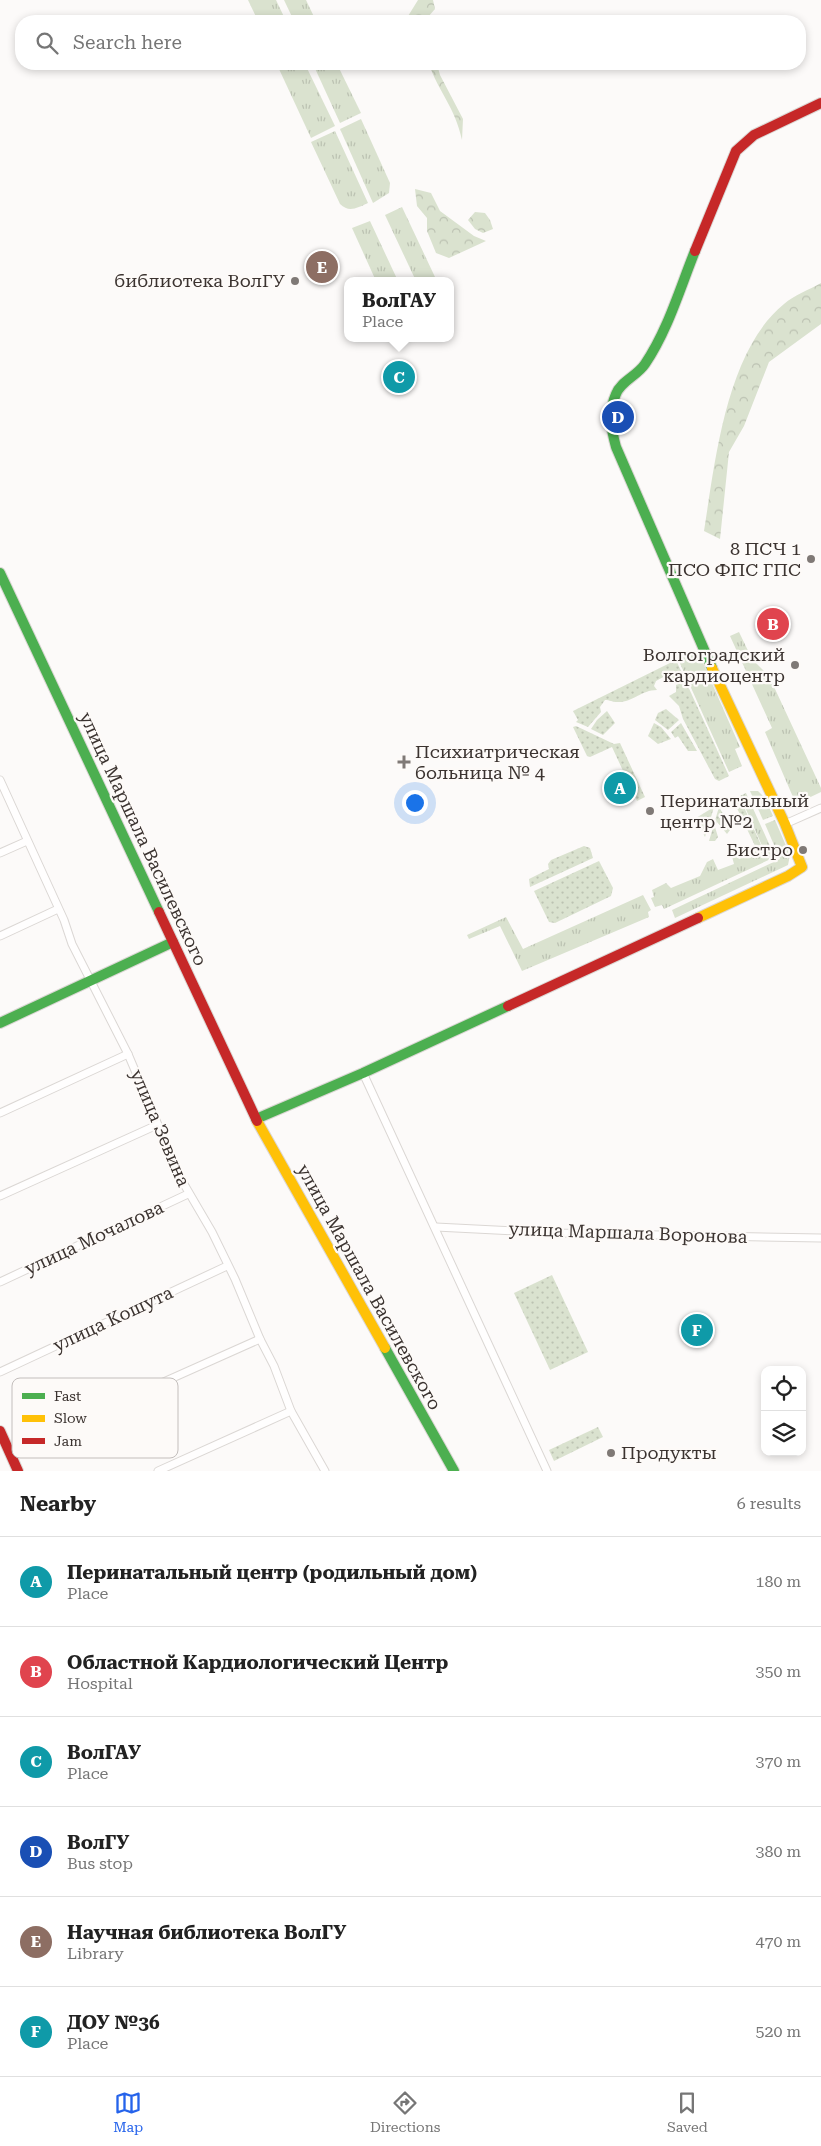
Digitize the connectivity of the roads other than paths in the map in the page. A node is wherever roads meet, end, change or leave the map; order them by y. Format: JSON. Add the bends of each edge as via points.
{"nodes":[{"id":1,"x":821,"y":103,"type":"edge"},
{"id":2,"x":0,"y":573,"type":"edge"},
{"id":3,"x":0,"y":780,"type":"edge"},
{"id":4,"x":821,"y":808,"type":"edge"},
{"id":5,"x":785,"y":824,"type":"junction"},
{"id":6,"x":27,"y":841,"type":"junction"},
{"id":7,"x":0,"y":853,"type":"edge"},
{"id":8,"x":58,"y":909,"type":"junction"},
{"id":9,"x":0,"y":936,"type":"edge"},
{"id":10,"x":173,"y":942,"type":"junction"},
{"id":11,"x":91,"y":981,"type":"junction"},
{"id":12,"x":0,"y":1023,"type":"edge"},
{"id":13,"x":128,"y":1054,"type":"junction"},
{"id":14,"x":363,"y":1073,"type":"junction"},
{"id":15,"x":0,"y":1113,"type":"edge"},
{"id":16,"x":256,"y":1119,"type":"junction"},
{"id":17,"x":157,"y":1125,"type":"junction"},
{"id":18,"x":188,"y":1194,"type":"junction"},
{"id":19,"x":0,"y":1196,"type":"edge"},
{"id":20,"x":436,"y":1227,"type":"junction"},
{"id":21,"x":821,"y":1238,"type":"edge"},
{"id":22,"x":227,"y":1266,"type":"junction"},
{"id":23,"x":0,"y":1282,"type":"edge"},
{"id":24,"x":260,"y":1339,"type":"junction"},
{"id":25,"x":0,"y":1372,"type":"edge"},
{"id":26,"x":173,"y":1378,"type":"edge"},
{"id":27,"x":291,"y":1411,"type":"junction"},
{"id":28,"x":0,"y":1433,"type":"edge"},
{"id":29,"x":12,"y":1450,"type":"edge"},
{"id":30,"x":9,"y":1451,"type":"junction"},
{"id":31,"x":12,"y":1458,"type":"edge"},
{"id":32,"x":12,"y":1458,"type":"edge"},
{"id":33,"x":18,"y":1471,"type":"edge"},
{"id":34,"x":158,"y":1471,"type":"edge"},
{"id":35,"x":325,"y":1471,"type":"edge"},
{"id":36,"x":454,"y":1471,"type":"edge"},
{"id":37,"x":547,"y":1471,"type":"edge"}],
"edges":[{"from":1,"to":5,"type":"street","via":[[763,130],[736,151],[658,342],[644,366],[617,392],[610,425],[621,461],[688,617]]},
{"from":2,"to":10,"type":"street","name":"улица Маршала Василевского"},
{"from":3,"to":6,"type":"street","name":"улица Зевина"},
{"from":4,"to":5,"type":"street"},
{"from":5,"to":14,"type":"street","via":[[802,867],[793,873]]},
{"from":6,"to":7,"type":"street"},
{"from":6,"to":8,"type":"street","name":"улица Зевина"},
{"from":8,"to":9,"type":"street"},
{"from":8,"to":11,"type":"street","name":"улица Зевина"},
{"from":10,"to":11,"type":"street"},
{"from":10,"to":16,"type":"street","name":"улица Маршала Василевского"},
{"from":11,"to":12,"type":"street"},
{"from":11,"to":13,"type":"street","name":"улица Зевина"},
{"from":13,"to":15,"type":"street"},
{"from":13,"to":17,"type":"street","name":"улица Зевина"},
{"from":14,"to":16,"type":"street"},
{"from":14,"to":20,"type":"street"},
{"from":16,"to":36,"type":"street","name":"улица Маршала Василевского"},
{"from":17,"to":18,"type":"street","name":"улица Зевина"},
{"from":17,"to":19,"type":"street"},
{"from":18,"to":22,"type":"street","name":"улица Зевина","via":[[212,1232]]},
{"from":18,"to":23,"type":"street","name":"улица Мочалова"},
{"from":20,"to":21,"type":"street","name":"улица Маршала Воронова","via":[[558,1233]]},
{"from":20,"to":37,"type":"street"},
{"from":22,"to":24,"type":"street","name":"улица Зевина","via":[[247,1304]]},
{"from":22,"to":25,"type":"street","name":"улица Кошута"},
{"from":24,"to":26,"type":"street"},
{"from":24,"to":27,"type":"street","name":"улица Зевина"},
{"from":27,"to":34,"type":"street"},
{"from":27,"to":35,"type":"street","name":"улица Зевина"},
{"from":28,"to":30,"type":"street"},
{"from":29,"to":30,"type":"street"},
{"from":30,"to":31,"type":"street"},
{"from":32,"to":33,"type":"street"}]}
